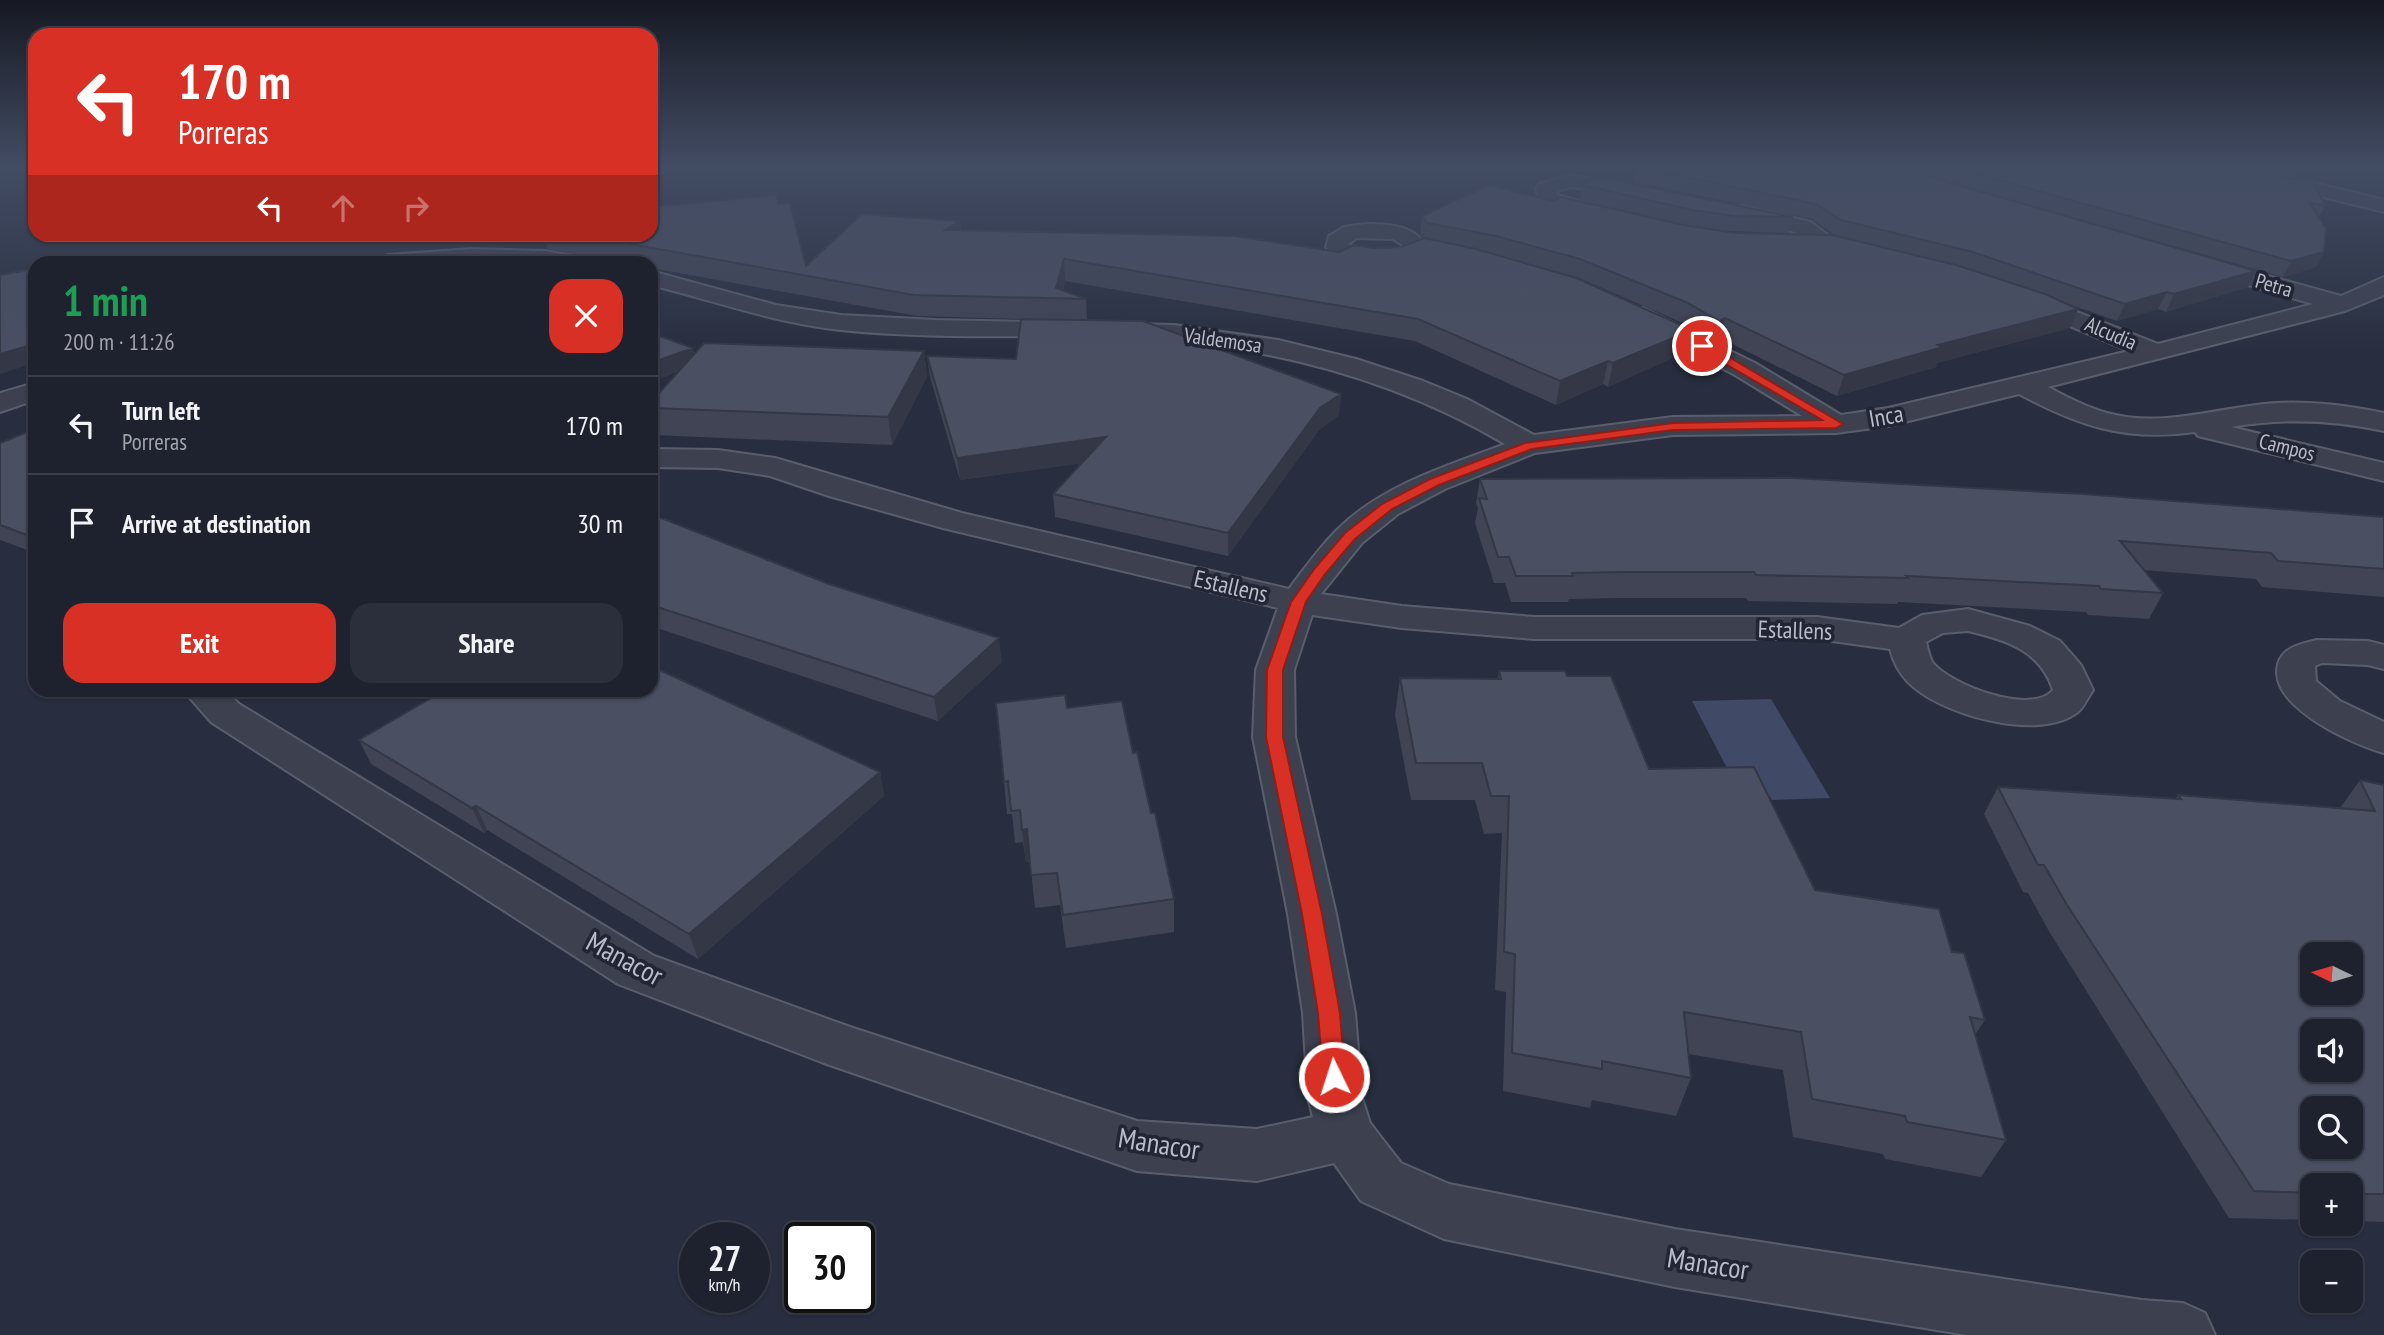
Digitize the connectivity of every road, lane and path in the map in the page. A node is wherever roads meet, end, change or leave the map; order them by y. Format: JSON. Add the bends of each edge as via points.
{"nodes":[{"id":1,"x":1806,"y":229,"type":"edge"},
{"id":2,"x":1780,"y":243,"type":"edge"},
{"id":3,"x":1827,"y":243,"type":"junction"},
{"id":4,"x":1854,"y":250,"type":"edge"},
{"id":5,"x":2179,"y":258,"type":"edge"},
{"id":6,"x":658,"y":280,"type":"edge"},
{"id":7,"x":1996,"y":289,"type":"edge"},
{"id":8,"x":2378,"y":298,"type":"edge"},
{"id":9,"x":2338,"y":304,"type":"junction"},
{"id":10,"x":1626,"y":308,"type":"edge"},
{"id":11,"x":2154,"y":352,"type":"junction"},
{"id":12,"x":2023,"y":385,"type":"junction"},
{"id":13,"x":28,"y":393,"type":"edge"},
{"id":14,"x":0,"y":403,"type":"edge"},
{"id":15,"x":2384,"y":422,"type":"edge"},
{"id":16,"x":1836,"y":424,"type":"junction"},
{"id":17,"x":2189,"y":426,"type":"junction"},
{"id":18,"x":1529,"y":445,"type":"junction"},
{"id":19,"x":658,"y":458,"type":"edge"},
{"id":20,"x":2384,"y":472,"type":"edge"},
{"id":21,"x":1298,"y":602,"type":"junction"},
{"id":22,"x":1908,"y":639,"type":"dead end"},
{"id":23,"x":2384,"y":657,"type":"edge"},
{"id":24,"x":210,"y":697,"type":"edge"},
{"id":25,"x":2384,"y":738,"type":"edge"},
{"id":26,"x":1346,"y":1135,"type":"junction"},
{"id":27,"x":2183,"y":1335,"type":"edge"}],
"edges":[{"from":1,"to":3,"type":"street"},
{"from":2,"to":3,"type":"street"},
{"from":3,"to":4,"type":"street"},
{"from":5,"to":9,"type":"street","name":"Petra"},
{"from":6,"to":18,"type":"street","name":"Valdemosa","via":[[793,316],[848,323],[1174,333],[1261,345],[1370,372],[1448,401]]},
{"from":7,"to":11,"type":"street","name":"Alcudia"},
{"from":8,"to":9,"type":"street","name":"Inca","via":[[2378,290]]},
{"from":9,"to":11,"type":"street","name":"Inca"},
{"from":10,"to":16,"type":"street","via":[[1745,369]]},
{"from":11,"to":12,"type":"street","name":"Inca"},
{"from":12,"to":16,"type":"street","name":"Inca","via":[[1888,417]]},
{"from":12,"to":17,"type":"street","name":"Campos","via":[[2079,414],[2108,423]]},
{"from":13,"to":14,"type":"street"},
{"from":15,"to":17,"type":"street","name":"Campos","via":[[2314,413],[2264,413]]},
{"from":16,"to":18,"type":"street","name":"Inca","via":[[1673,426]]},
{"from":17,"to":20,"type":"street","name":"Campos"},
{"from":18,"to":21,"type":"street","name":"Inca","via":[[1434,482],[1387,507],[1350,536]]},
{"from":19,"to":21,"type":"street","name":"Estallens","via":[[775,467],[954,521]]},
{"from":21,"to":22,"type":"street","name":"Estallens","via":[[1402,617],[1534,628],[1816,628]]},
{"from":21,"to":26,"type":"street","name":"Inca","via":[[1275,670],[1274,737],[1312,914],[1329,1013],[1335,1098]]},
{"from":23,"to":25,"type":"street","via":[[2317,651],[2296,660],[2297,685],[2326,710]]},
{"from":24,"to":26,"type":"street","name":"Manacor","via":[[225,713],[636,970],[843,1047],[1137,1146],[1257,1155]]},
{"from":26,"to":27,"type":"street","name":"Manacor","via":[[1381,1182],[1444,1211],[1675,1258]]}]}
